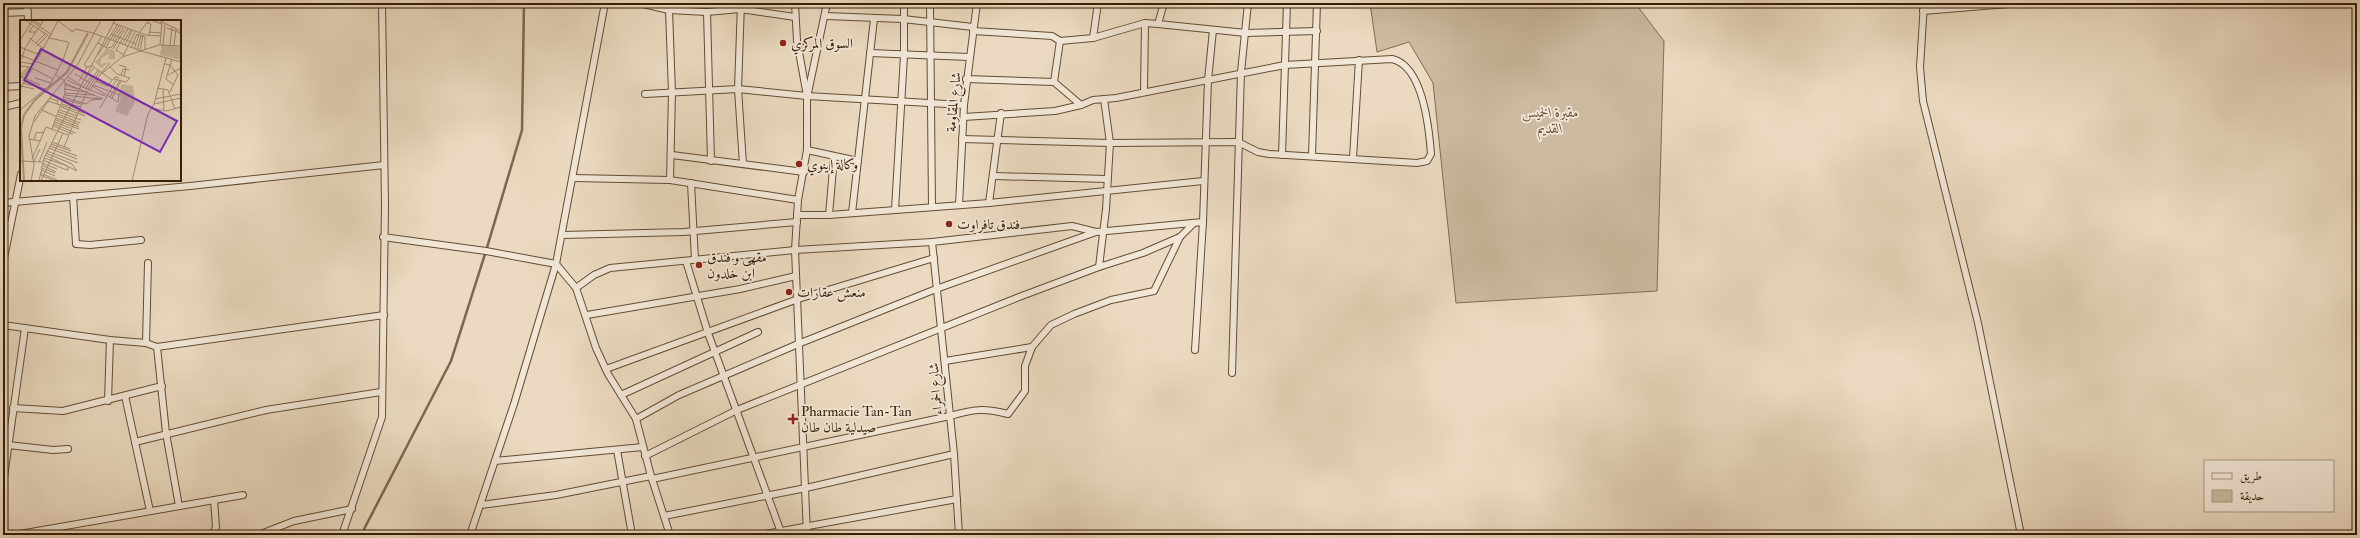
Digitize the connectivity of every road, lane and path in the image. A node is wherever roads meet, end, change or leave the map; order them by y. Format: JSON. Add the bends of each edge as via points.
{"nodes":[{"id":1,"x":27,"y":3,"type":"edge"},
{"id":2,"x":382,"y":3,"type":"edge"},
{"id":3,"x":605,"y":3,"type":"edge"},
{"id":4,"x":639,"y":3,"type":"edge"},
{"id":5,"x":795,"y":3,"type":"edge"},
{"id":6,"x":827,"y":3,"type":"edge"},
{"id":7,"x":904,"y":3,"type":"edge"},
{"id":8,"x":930,"y":3,"type":"edge"},
{"id":9,"x":977,"y":3,"type":"edge"},
{"id":10,"x":1098,"y":3,"type":"edge"},
{"id":11,"x":1164,"y":3,"type":"edge"},
{"id":12,"x":1248,"y":3,"type":"edge"},
{"id":13,"x":1287,"y":3,"type":"edge"},
{"id":14,"x":1317,"y":3,"type":"edge"},
{"id":15,"x":1924,"y":3,"type":"edge"},
{"id":16,"x":2020,"y":3,"type":"edge"},
{"id":17,"x":740,"y":6,"type":"edge"},
{"id":18,"x":669,"y":10,"type":"junction"},
{"id":19,"x":1923,"y":11,"type":"junction"},
{"id":20,"x":28,"y":12,"type":"junction"},
{"id":21,"x":708,"y":12,"type":"junction"},
{"id":22,"x":3,"y":13,"type":"edge"},
{"id":23,"x":826,"y":16,"type":"junction"},
{"id":24,"x":795,"y":17,"type":"junction"},
{"id":25,"x":874,"y":19,"type":"junction"},
{"id":26,"x":903,"y":19,"type":"junction"},
{"id":27,"x":28,"y":20,"type":"edge"},
{"id":28,"x":929,"y":23,"type":"junction"},
{"id":29,"x":1145,"y":23,"type":"junction"},
{"id":30,"x":1158,"y":24,"type":"junction"},
{"id":31,"x":973,"y":29,"type":"junction"},
{"id":32,"x":1213,"y":30,"type":"junction"},
{"id":33,"x":1317,"y":31,"type":"junction"},
{"id":34,"x":1246,"y":33,"type":"junction"},
{"id":35,"x":1285,"y":33,"type":"junction"},
{"id":36,"x":1093,"y":38,"type":"junction"},
{"id":37,"x":1060,"y":41,"type":"junction"},
{"id":38,"x":870,"y":53,"type":"junction"},
{"id":39,"x":904,"y":55,"type":"junction"},
{"id":40,"x":930,"y":56,"type":"junction"},
{"id":41,"x":969,"y":57,"type":"junction"},
{"id":42,"x":1359,"y":60,"type":"junction"},
{"id":43,"x":1316,"y":62,"type":"junction"},
{"id":44,"x":1285,"y":65,"type":"junction"},
{"id":45,"x":1241,"y":72,"type":"junction"},
{"id":46,"x":966,"y":79,"type":"junction"},
{"id":47,"x":1208,"y":80,"type":"junction"},
{"id":48,"x":1054,"y":82,"type":"junction"},
{"id":49,"x":20,"y":86,"type":"edge"},
{"id":50,"x":3,"y":87,"type":"edge"},
{"id":51,"x":738,"y":89,"type":"junction"},
{"id":52,"x":709,"y":90,"type":"junction"},
{"id":53,"x":672,"y":92,"type":"junction"},
{"id":54,"x":1144,"y":92,"type":"junction"},
{"id":55,"x":645,"y":94,"type":"dead end"},
{"id":56,"x":807,"y":96,"type":"junction"},
{"id":57,"x":1104,"y":99,"type":"junction"},
{"id":58,"x":866,"y":100,"type":"junction"},
{"id":59,"x":901,"y":101,"type":"junction"},
{"id":60,"x":932,"y":102,"type":"junction"},
{"id":61,"x":20,"y":103,"type":"edge"},
{"id":62,"x":964,"y":105,"type":"junction"},
{"id":63,"x":1081,"y":105,"type":"junction"},
{"id":64,"x":3,"y":107,"type":"edge"},
{"id":65,"x":1001,"y":113,"type":"junction"},
{"id":66,"x":964,"y":117,"type":"junction"},
{"id":67,"x":962,"y":139,"type":"junction"},
{"id":68,"x":998,"y":141,"type":"junction"},
{"id":69,"x":1238,"y":142,"type":"junction"},
{"id":70,"x":1110,"y":143,"type":"junction"},
{"id":71,"x":1207,"y":143,"type":"junction"},
{"id":72,"x":807,"y":150,"type":"junction"},
{"id":73,"x":672,"y":155,"type":"junction"},
{"id":74,"x":1282,"y":155,"type":"junction"},
{"id":75,"x":1312,"y":156,"type":"junction"},
{"id":76,"x":834,"y":157,"type":"junction"},
{"id":77,"x":1353,"y":158,"type":"junction"},
{"id":78,"x":711,"y":161,"type":"junction"},
{"id":79,"x":858,"y":161,"type":"junction"},
{"id":80,"x":744,"y":164,"type":"junction"},
{"id":81,"x":384,"y":165,"type":"junction"},
{"id":82,"x":804,"y":172,"type":"junction"},
{"id":83,"x":994,"y":176,"type":"junction"},
{"id":84,"x":573,"y":178,"type":"junction"},
{"id":85,"x":1107,"y":179,"type":"junction"},
{"id":86,"x":670,"y":180,"type":"junction"},
{"id":87,"x":20,"y":181,"type":"edge"},
{"id":88,"x":1203,"y":181,"type":"junction"},
{"id":89,"x":691,"y":183,"type":"junction"},
{"id":90,"x":1106,"y":192,"type":"junction"},
{"id":91,"x":73,"y":196,"type":"junction"},
{"id":92,"x":798,"y":200,"type":"junction"},
{"id":93,"x":17,"y":201,"type":"junction"},
{"id":94,"x":3,"y":203,"type":"edge"},
{"id":95,"x":989,"y":203,"type":"junction"},
{"id":96,"x":959,"y":204,"type":"junction"},
{"id":97,"x":932,"y":207,"type":"junction"},
{"id":98,"x":895,"y":210,"type":"junction"},
{"id":99,"x":852,"y":213,"type":"junction"},
{"id":100,"x":829,"y":215,"type":"junction"},
{"id":101,"x":797,"y":218,"type":"junction"},
{"id":102,"x":1203,"y":222,"type":"junction"},
{"id":103,"x":1194,"y":223,"type":"junction"},
{"id":104,"x":693,"y":231,"type":"junction"},
{"id":105,"x":1104,"y":231,"type":"junction"},
{"id":106,"x":1096,"y":232,"type":"junction"},
{"id":107,"x":563,"y":235,"type":"junction"},
{"id":108,"x":383,"y":237,"type":"junction"},
{"id":109,"x":1180,"y":237,"type":"junction"},
{"id":110,"x":141,"y":240,"type":"dead end"},
{"id":111,"x":932,"y":242,"type":"junction"},
{"id":112,"x":795,"y":250,"type":"junction"},
{"id":113,"x":934,"y":258,"type":"junction"},
{"id":114,"x":695,"y":260,"type":"junction"},
{"id":115,"x":686,"y":261,"type":"junction"},
{"id":116,"x":3,"y":263,"type":"edge"},
{"id":117,"x":148,"y":263,"type":"dead end"},
{"id":118,"x":556,"y":264,"type":"junction"},
{"id":119,"x":1099,"y":267,"type":"junction"},
{"id":120,"x":796,"y":276,"type":"junction"},
{"id":121,"x":576,"y":288,"type":"junction"},
{"id":122,"x":936,"y":289,"type":"junction"},
{"id":123,"x":697,"y":296,"type":"junction"},
{"id":124,"x":798,"y":299,"type":"junction"},
{"id":125,"x":384,"y":315,"type":"junction"},
{"id":126,"x":587,"y":315,"type":"junction"},
{"id":127,"x":3,"y":324,"type":"edge"},
{"id":128,"x":25,"y":328,"type":"junction"},
{"id":129,"x":940,"y":329,"type":"junction"},
{"id":130,"x":758,"y":332,"type":"dead end"},
{"id":131,"x":708,"y":333,"type":"junction"},
{"id":132,"x":110,"y":340,"type":"junction"},
{"id":133,"x":146,"y":343,"type":"junction"},
{"id":134,"x":798,"y":344,"type":"junction"},
{"id":135,"x":1032,"y":346,"type":"junction"},
{"id":136,"x":157,"y":347,"type":"junction"},
{"id":137,"x":1195,"y":350,"type":"dead end"},
{"id":138,"x":715,"y":352,"type":"junction"},
{"id":139,"x":945,"y":361,"type":"junction"},
{"id":140,"x":606,"y":369,"type":"junction"},
{"id":141,"x":1232,"y":373,"type":"dead end"},
{"id":142,"x":724,"y":376,"type":"junction"},
{"id":143,"x":802,"y":384,"type":"junction"},
{"id":144,"x":162,"y":386,"type":"junction"},
{"id":145,"x":381,"y":392,"type":"junction"},
{"id":146,"x":621,"y":395,"type":"junction"},
{"id":147,"x":125,"y":396,"type":"junction"},
{"id":148,"x":108,"y":401,"type":"junction"},
{"id":149,"x":13,"y":408,"type":"junction"},
{"id":150,"x":737,"y":410,"type":"junction"},
{"id":151,"x":950,"y":416,"type":"junction"},
{"id":152,"x":636,"y":419,"type":"junction"},
{"id":153,"x":166,"y":433,"type":"junction"},
{"id":154,"x":135,"y":442,"type":"junction"},
{"id":155,"x":8,"y":445,"type":"junction"},
{"id":156,"x":803,"y":447,"type":"junction"},
{"id":157,"x":643,"y":448,"type":"junction"},
{"id":158,"x":68,"y":449,"type":"dead end"},
{"id":159,"x":617,"y":450,"type":"junction"},
{"id":160,"x":954,"y":454,"type":"junction"},
{"id":161,"x":645,"y":456,"type":"junction"},
{"id":162,"x":754,"y":458,"type":"junction"},
{"id":163,"x":495,"y":461,"type":"junction"},
{"id":164,"x":651,"y":478,"type":"junction"},
{"id":165,"x":623,"y":482,"type":"junction"},
{"id":166,"x":3,"y":484,"type":"edge"},
{"id":167,"x":806,"y":488,"type":"junction"},
{"id":168,"x":767,"y":494,"type":"junction"},
{"id":169,"x":243,"y":495,"type":"dead end"},
{"id":170,"x":957,"y":499,"type":"junction"},
{"id":171,"x":214,"y":500,"type":"junction"},
{"id":172,"x":481,"y":505,"type":"junction"},
{"id":173,"x":179,"y":506,"type":"junction"},
{"id":174,"x":352,"y":509,"type":"junction"},
{"id":175,"x":150,"y":511,"type":"junction"},
{"id":176,"x":664,"y":516,"type":"junction"},
{"id":177,"x":806,"y":527,"type":"junction"},
{"id":178,"x":781,"y":532,"type":"edge"},
{"id":179,"x":14,"y":535,"type":"edge"},
{"id":180,"x":208,"y":535,"type":"edge"},
{"id":181,"x":258,"y":535,"type":"edge"},
{"id":182,"x":342,"y":535,"type":"edge"},
{"id":183,"x":470,"y":535,"type":"edge"},
{"id":184,"x":632,"y":535,"type":"edge"},
{"id":185,"x":670,"y":535,"type":"edge"},
{"id":186,"x":759,"y":535,"type":"edge"},
{"id":187,"x":806,"y":535,"type":"edge"},
{"id":188,"x":957,"y":535,"type":"edge"},
{"id":189,"x":2021,"y":535,"type":"edge"}],
"edges":[{"from":1,"to":20,"type":"street"},
{"from":2,"to":81,"type":"street"},
{"from":3,"to":84,"type":"street"},
{"from":4,"to":18,"type":"street"},
{"from":5,"to":24,"type":"street"},
{"from":6,"to":23,"type":"street"},
{"from":7,"to":26,"type":"street"},
{"from":8,"to":28,"type":"street"},
{"from":9,"to":31,"type":"street","name":"شارع المقاومة"},
{"from":10,"to":36,"type":"street"},
{"from":11,"to":30,"type":"street"},
{"from":12,"to":34,"type":"street"},
{"from":13,"to":35,"type":"street"},
{"from":14,"to":33,"type":"street"},
{"from":15,"to":19,"type":"street"},
{"from":16,"to":19,"type":"street"},
{"from":17,"to":21,"type":"street"},
{"from":17,"to":24,"type":"street"},
{"from":17,"to":51,"type":"street"},
{"from":18,"to":21,"type":"street"},
{"from":18,"to":53,"type":"street"},
{"from":19,"to":189,"type":"street","via":[[1920,67],[1923,101],[1978,323]]},
{"from":20,"to":22,"type":"street"},
{"from":20,"to":27,"type":"street"},
{"from":21,"to":52,"type":"street"},
{"from":23,"to":25,"type":"street"},
{"from":23,"to":56,"type":"street"},
{"from":24,"to":56,"type":"street"},
{"from":25,"to":26,"type":"street"},
{"from":25,"to":38,"type":"street"},
{"from":26,"to":28,"type":"street"},
{"from":26,"to":39,"type":"street"},
{"from":28,"to":31,"type":"street"},
{"from":28,"to":40,"type":"street"},
{"from":29,"to":30,"type":"street"},
{"from":29,"to":36,"type":"street"},
{"from":29,"to":54,"type":"street"},
{"from":30,"to":32,"type":"street"},
{"from":31,"to":37,"type":"street","via":[[1052,36]]},
{"from":31,"to":41,"type":"street","name":"شارع المقاومة"},
{"from":32,"to":34,"type":"street"},
{"from":32,"to":47,"type":"street"},
{"from":33,"to":35,"type":"street"},
{"from":33,"to":43,"type":"street"},
{"from":34,"to":35,"type":"street"},
{"from":34,"to":45,"type":"street"},
{"from":35,"to":44,"type":"street"},
{"from":36,"to":37,"type":"street"},
{"from":37,"to":48,"type":"street"},
{"from":38,"to":39,"type":"street"},
{"from":38,"to":58,"type":"street"},
{"from":39,"to":40,"type":"street"},
{"from":39,"to":59,"type":"street"},
{"from":40,"to":41,"type":"street"},
{"from":40,"to":60,"type":"street"},
{"from":41,"to":46,"type":"street","name":"شارع المقاومة"},
{"from":42,"to":43,"type":"street"},
{"from":42,"to":77,"type":"street"},
{"from":42,"to":77,"type":"street","via":[[1392,59],[1401,61],[1408,67],[1415,77],[1424,107],[1431,154],[1428,160],[1422,163]]},
{"from":43,"to":44,"type":"street"},
{"from":43,"to":75,"type":"street"},
{"from":44,"to":45,"type":"street"},
{"from":44,"to":74,"type":"street"},
{"from":45,"to":47,"type":"street"},
{"from":45,"to":69,"type":"street"},
{"from":46,"to":48,"type":"street"},
{"from":46,"to":62,"type":"street","name":"شارع المقاومة"},
{"from":47,"to":54,"type":"street"},
{"from":47,"to":71,"type":"street"},
{"from":48,"to":63,"type":"street"},
{"from":49,"to":50,"type":"street"},
{"from":51,"to":52,"type":"street"},
{"from":51,"to":56,"type":"street"},
{"from":51,"to":80,"type":"street"},
{"from":52,"to":53,"type":"street"},
{"from":52,"to":78,"type":"street"},
{"from":53,"to":55,"type":"street"},
{"from":53,"to":73,"type":"street"},
{"from":54,"to":57,"type":"street"},
{"from":56,"to":58,"type":"street"},
{"from":56,"to":72,"type":"street"},
{"from":57,"to":63,"type":"street"},
{"from":57,"to":70,"type":"street"},
{"from":58,"to":59,"type":"street"},
{"from":58,"to":79,"type":"street"},
{"from":59,"to":60,"type":"street"},
{"from":59,"to":98,"type":"street"},
{"from":60,"to":62,"type":"street"},
{"from":60,"to":97,"type":"street"},
{"from":61,"to":64,"type":"street"},
{"from":62,"to":66,"type":"street","name":"شارع المقاومة"},
{"from":63,"to":65,"type":"street","via":[[1055,111]]},
{"from":65,"to":66,"type":"street"},
{"from":65,"to":68,"type":"street"},
{"from":66,"to":67,"type":"street","name":"شارع المقاومة"},
{"from":67,"to":68,"type":"street"},
{"from":67,"to":96,"type":"street","name":"شارع المقاومة"},
{"from":68,"to":70,"type":"street"},
{"from":68,"to":83,"type":"street"},
{"from":69,"to":71,"type":"street"},
{"from":69,"to":74,"type":"street","via":[[1258,152]]},
{"from":69,"to":141,"type":"street"},
{"from":70,"to":71,"type":"street"},
{"from":70,"to":85,"type":"street"},
{"from":71,"to":88,"type":"street"},
{"from":72,"to":76,"type":"street"},
{"from":72,"to":82,"type":"street"},
{"from":73,"to":78,"type":"street"},
{"from":73,"to":86,"type":"street"},
{"from":74,"to":75,"type":"street"},
{"from":75,"to":77,"type":"street"},
{"from":76,"to":79,"type":"street"},
{"from":76,"to":100,"type":"street"},
{"from":78,"to":80,"type":"street"},
{"from":79,"to":99,"type":"street"},
{"from":80,"to":82,"type":"street"},
{"from":81,"to":91,"type":"street"},
{"from":81,"to":108,"type":"street"},
{"from":82,"to":92,"type":"street"},
{"from":83,"to":85,"type":"street"},
{"from":83,"to":95,"type":"street"},
{"from":84,"to":86,"type":"street"},
{"from":84,"to":107,"type":"street"},
{"from":85,"to":90,"type":"street"},
{"from":86,"to":89,"type":"street"},
{"from":87,"to":93,"type":"street"},
{"from":88,"to":90,"type":"street","via":[[1156,184]]},
{"from":88,"to":102,"type":"street"},
{"from":89,"to":92,"type":"street"},
{"from":89,"to":104,"type":"street"},
{"from":90,"to":95,"type":"street"},
{"from":90,"to":105,"type":"street"},
{"from":91,"to":93,"type":"street"},
{"from":91,"to":110,"type":"street","via":[[76,244]]},
{"from":92,"to":101,"type":"street"},
{"from":93,"to":94,"type":"street"},
{"from":93,"to":116,"type":"street"},
{"from":95,"to":96,"type":"street"},
{"from":96,"to":97,"type":"street"},
{"from":97,"to":98,"type":"street"},
{"from":98,"to":99,"type":"street"},
{"from":99,"to":100,"type":"street"},
{"from":100,"to":101,"type":"street"},
{"from":101,"to":104,"type":"street"},
{"from":101,"to":112,"type":"street"},
{"from":102,"to":103,"type":"street"},
{"from":102,"to":137,"type":"street"},
{"from":103,"to":105,"type":"street"},
{"from":103,"to":109,"type":"street"},
{"from":104,"to":107,"type":"street"},
{"from":104,"to":114,"type":"street"},
{"from":105,"to":106,"type":"street"},
{"from":105,"to":119,"type":"street"},
{"from":106,"to":111,"type":"street","via":[[1072,226]]},
{"from":106,"to":122,"type":"street"},
{"from":107,"to":118,"type":"street"},
{"from":108,"to":118,"type":"street","via":[[486,251]]},
{"from":108,"to":125,"type":"street"},
{"from":109,"to":119,"type":"street","via":[[1143,253]]},
{"from":109,"to":135,"type":"street","via":[[1154,290],[1129,294],[1074,314],[1051,326]]},
{"from":111,"to":112,"type":"street"},
{"from":111,"to":113,"type":"street","name":"شارع الحمراء"},
{"from":112,"to":114,"type":"street"},
{"from":112,"to":120,"type":"street"},
{"from":113,"to":122,"type":"street","name":"شارع الحمراء"},
{"from":113,"to":124,"type":"street"},
{"from":114,"to":115,"type":"street"},
{"from":115,"to":121,"type":"street","via":[[610,268],[594,275]]},
{"from":115,"to":123,"type":"street"},
{"from":117,"to":133,"type":"street"},
{"from":118,"to":121,"type":"street"},
{"from":118,"to":163,"type":"street"},
{"from":119,"to":129,"type":"street"},
{"from":120,"to":123,"type":"street"},
{"from":120,"to":124,"type":"street"},
{"from":121,"to":126,"type":"street"},
{"from":122,"to":129,"type":"street","name":"شارع الحمراء"},
{"from":122,"to":134,"type":"street"},
{"from":123,"to":126,"type":"street"},
{"from":123,"to":131,"type":"street"},
{"from":124,"to":131,"type":"street"},
{"from":124,"to":134,"type":"street"},
{"from":125,"to":136,"type":"street"},
{"from":125,"to":145,"type":"street"},
{"from":126,"to":140,"type":"street","via":[[588,326]]},
{"from":127,"to":128,"type":"street"},
{"from":128,"to":132,"type":"street"},
{"from":128,"to":149,"type":"street"},
{"from":129,"to":139,"type":"street","name":"شارع الحمراء"},
{"from":129,"to":143,"type":"street"},
{"from":130,"to":138,"type":"street"},
{"from":131,"to":138,"type":"street"},
{"from":131,"to":140,"type":"street"},
{"from":132,"to":133,"type":"street"},
{"from":132,"to":148,"type":"street"},
{"from":133,"to":136,"type":"street"},
{"from":134,"to":142,"type":"street"},
{"from":134,"to":143,"type":"street"},
{"from":135,"to":139,"type":"street"},
{"from":135,"to":151,"type":"street","via":[[1025,366],[1024,391],[1008,414],[988,409],[974,409]]},
{"from":136,"to":144,"type":"street"},
{"from":138,"to":142,"type":"street"},
{"from":138,"to":146,"type":"street"},
{"from":139,"to":151,"type":"street","name":"شارع الحمراء"},
{"from":140,"to":146,"type":"street"},
{"from":142,"to":150,"type":"street"},
{"from":142,"to":152,"type":"street","via":[[679,395]]},
{"from":143,"to":150,"type":"street"},
{"from":143,"to":156,"type":"street"},
{"from":144,"to":147,"type":"street"},
{"from":144,"to":153,"type":"street"},
{"from":145,"to":153,"type":"street","via":[[266,410]]},
{"from":145,"to":174,"type":"street","via":[[382,417]]},
{"from":146,"to":152,"type":"street"},
{"from":147,"to":148,"type":"street"},
{"from":147,"to":154,"type":"street"},
{"from":148,"to":149,"type":"street","via":[[63,411]]},
{"from":149,"to":155,"type":"street"},
{"from":150,"to":161,"type":"street"},
{"from":150,"to":162,"type":"street"},
{"from":151,"to":156,"type":"street"},
{"from":151,"to":160,"type":"street","name":"شارع الحمراء"},
{"from":152,"to":157,"type":"street"},
{"from":153,"to":154,"type":"street"},
{"from":153,"to":173,"type":"street"},
{"from":154,"to":175,"type":"street"},
{"from":155,"to":158,"type":"street"},
{"from":155,"to":166,"type":"street"},
{"from":156,"to":162,"type":"street"},
{"from":156,"to":167,"type":"street"},
{"from":157,"to":159,"type":"street"},
{"from":157,"to":161,"type":"street"},
{"from":159,"to":163,"type":"street"},
{"from":159,"to":165,"type":"street"},
{"from":160,"to":167,"type":"street"},
{"from":160,"to":170,"type":"street","name":"شارع الحمراء"},
{"from":161,"to":164,"type":"street"},
{"from":162,"to":164,"type":"street"},
{"from":162,"to":168,"type":"street"},
{"from":163,"to":172,"type":"street"},
{"from":164,"to":165,"type":"street"},
{"from":164,"to":176,"type":"street"},
{"from":165,"to":172,"type":"street","via":[[556,495]]},
{"from":165,"to":184,"type":"street"},
{"from":167,"to":168,"type":"street"},
{"from":167,"to":177,"type":"street"},
{"from":168,"to":176,"type":"street"},
{"from":168,"to":178,"type":"street"},
{"from":169,"to":171,"type":"street"},
{"from":170,"to":177,"type":"street"},
{"from":170,"to":188,"type":"street","name":"شارع الحمراء"},
{"from":171,"to":173,"type":"street"},
{"from":171,"to":180,"type":"street","via":[[216,527],[214,532]]},
{"from":172,"to":183,"type":"street"},
{"from":173,"to":175,"type":"street"},
{"from":174,"to":181,"type":"street","via":[[294,521]]},
{"from":174,"to":182,"type":"street"},
{"from":175,"to":179,"type":"street"},
{"from":176,"to":185,"type":"street"},
{"from":177,"to":178,"type":"street"},
{"from":177,"to":187,"type":"street"},
{"from":178,"to":186,"type":"street"}]}
